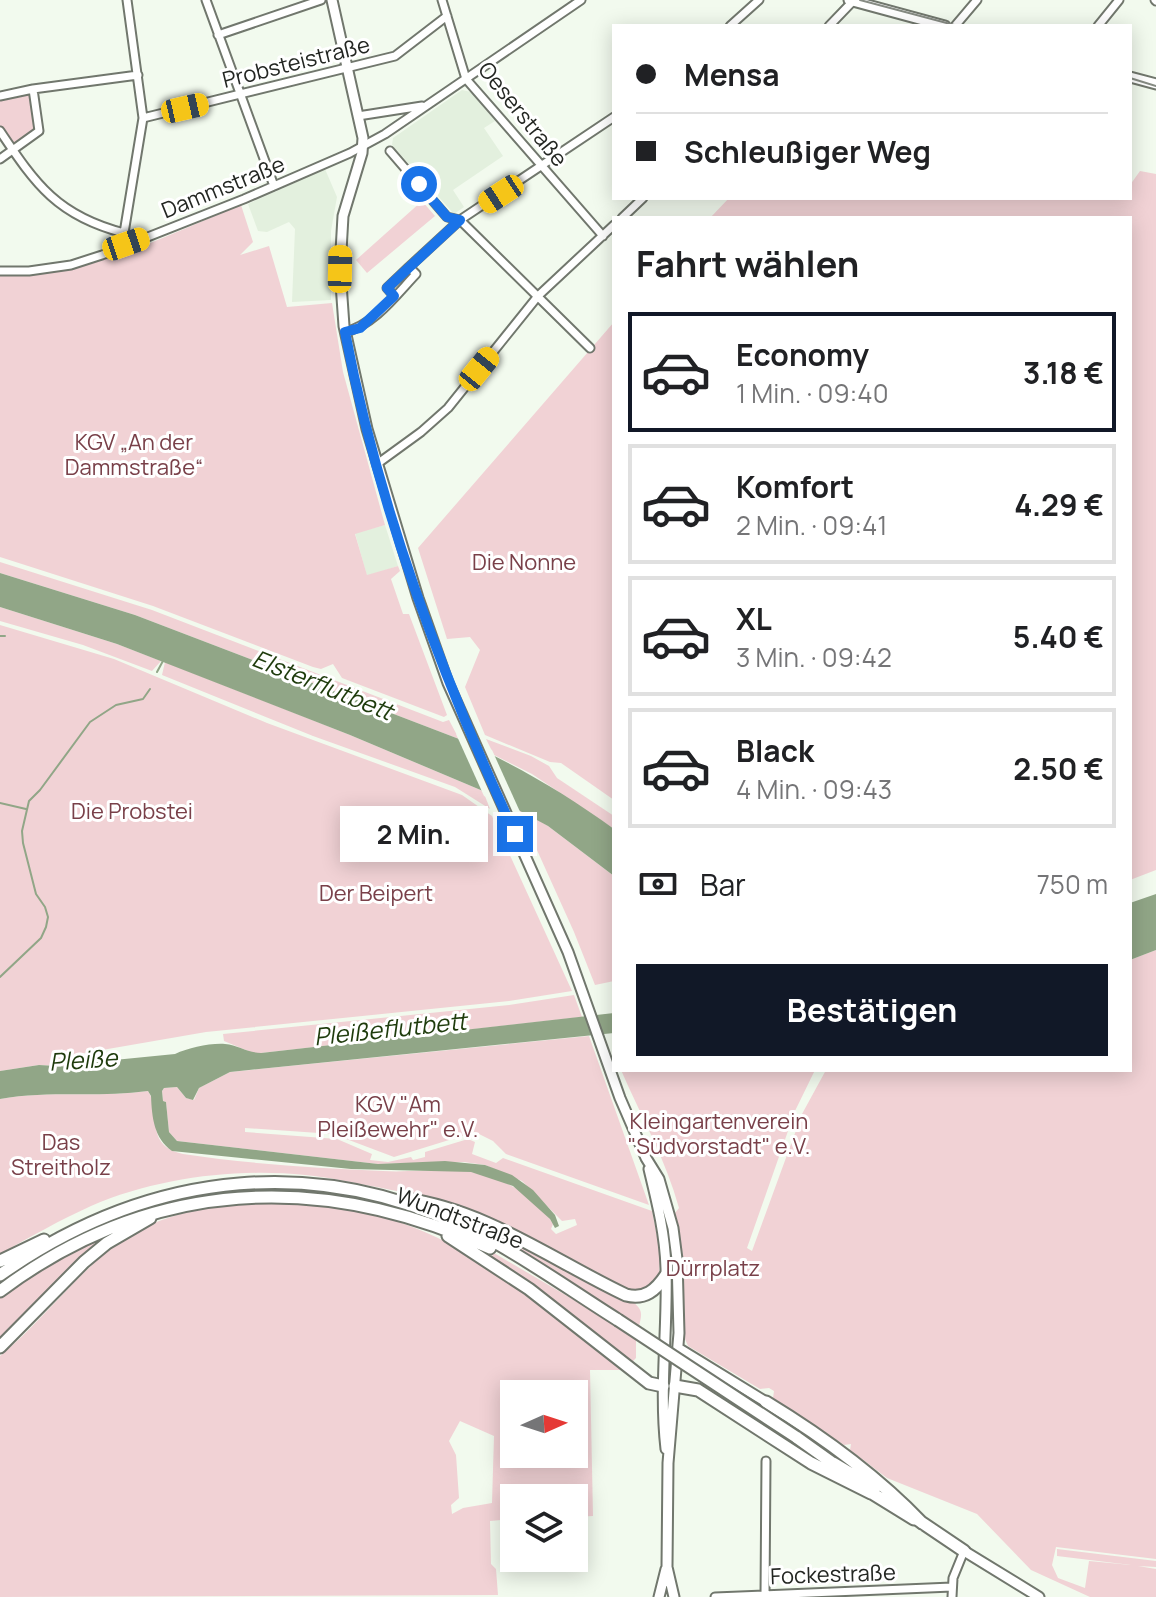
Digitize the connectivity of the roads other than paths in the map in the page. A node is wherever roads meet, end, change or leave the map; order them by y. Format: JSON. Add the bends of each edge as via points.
{"nodes":[{"id":1,"x":127,"y":0,"type":"edge"},
{"id":2,"x":206,"y":0,"type":"edge"},
{"id":3,"x":321,"y":0,"type":"edge"},
{"id":4,"x":332,"y":0,"type":"edge"},
{"id":5,"x":442,"y":0,"type":"edge"},
{"id":6,"x":581,"y":0,"type":"edge"},
{"id":7,"x":759,"y":0,"type":"edge"},
{"id":8,"x":852,"y":0,"type":"edge"},
{"id":9,"x":977,"y":0,"type":"edge"},
{"id":10,"x":1119,"y":0,"type":"edge"},
{"id":11,"x":295,"y":4,"type":"edge"},
{"id":12,"x":447,"y":16,"type":"junction"},
{"id":13,"x":732,"y":24,"type":"edge"},
{"id":14,"x":831,"y":24,"type":"edge"},
{"id":15,"x":938,"y":24,"type":"edge"},
{"id":16,"x":957,"y":24,"type":"edge"},
{"id":17,"x":1100,"y":24,"type":"edge"},
{"id":18,"x":218,"y":35,"type":"junction"},
{"id":19,"x":345,"y":67,"type":"junction"},
{"id":20,"x":138,"y":75,"type":"junction"},
{"id":21,"x":1132,"y":78,"type":"edge"},
{"id":22,"x":466,"y":79,"type":"junction"},
{"id":23,"x":1156,"y":84,"type":"edge"},
{"id":24,"x":33,"y":89,"type":"junction"},
{"id":25,"x":240,"y":95,"type":"junction"},
{"id":26,"x":0,"y":96,"type":"edge"},
{"id":27,"x":424,"y":106,"type":"junction"},
{"id":28,"x":358,"y":116,"type":"junction"},
{"id":29,"x":143,"y":118,"type":"junction"},
{"id":30,"x":612,"y":118,"type":"edge"},
{"id":31,"x":0,"y":131,"type":"edge"},
{"id":32,"x":363,"y":147,"type":"junction"},
{"id":33,"x":13,"y":150,"type":"junction"},
{"id":34,"x":390,"y":151,"type":"dead end"},
{"id":35,"x":0,"y":159,"type":"edge"},
{"id":36,"x":542,"y":167,"type":"junction"},
{"id":37,"x":274,"y":186,"type":"junction"},
{"id":38,"x":641,"y":200,"type":"edge"},
{"id":39,"x":624,"y":216,"type":"edge"},
{"id":40,"x":460,"y":220,"type":"junction"},
{"id":41,"x":612,"y":227,"type":"edge"},
{"id":42,"x":124,"y":233,"type":"junction"},
{"id":43,"x":603,"y":236,"type":"junction"},
{"id":44,"x":126,"y":244,"type":"junction"},
{"id":45,"x":0,"y":271,"type":"edge"},
{"id":46,"x":538,"y":296,"type":"junction"},
{"id":47,"x":345,"y":332,"type":"junction"},
{"id":48,"x":590,"y":348,"type":"dead end"},
{"id":49,"x":377,"y":464,"type":"junction"},
{"id":50,"x":646,"y":1158,"type":"junction"},
{"id":51,"x":368,"y":1194,"type":"junction"},
{"id":52,"x":167,"y":1208,"type":"junction"},
{"id":53,"x":424,"y":1221,"type":"junction"},
{"id":54,"x":71,"y":1231,"type":"junction"},
{"id":55,"x":0,"y":1261,"type":"edge"},
{"id":56,"x":542,"y":1273,"type":"junction"},
{"id":57,"x":0,"y":1275,"type":"edge"},
{"id":58,"x":666,"y":1275,"type":"junction"},
{"id":59,"x":0,"y":1291,"type":"edge"},
{"id":60,"x":0,"y":1347,"type":"edge"},
{"id":61,"x":678,"y":1348,"type":"junction"},
{"id":62,"x":669,"y":1386,"type":"junction"},
{"id":63,"x":766,"y":1402,"type":"joint"},
{"id":64,"x":766,"y":1461,"type":"dead end"},
{"id":65,"x":833,"y":1463,"type":"junction"},
{"id":66,"x":871,"y":1493,"type":"junction"},
{"id":67,"x":922,"y":1523,"type":"junction"},
{"id":68,"x":964,"y":1551,"type":"junction"},
{"id":69,"x":667,"y":1567,"type":"junction"},
{"id":70,"x":952,"y":1587,"type":"junction"},
{"id":71,"x":830,"y":1594,"type":"edge"},
{"id":72,"x":765,"y":1595,"type":"junction"},
{"id":73,"x":659,"y":1597,"type":"edge"},
{"id":74,"x":674,"y":1597,"type":"edge"},
{"id":75,"x":715,"y":1597,"type":"edge"},
{"id":76,"x":952,"y":1597,"type":"edge"},
{"id":77,"x":1039,"y":1597,"type":"edge"}],
"edges":[{"from":1,"to":20,"type":"street"},
{"from":2,"to":18,"type":"street"},
{"from":3,"to":11,"type":"street"},
{"from":4,"to":19,"type":"main road"},
{"from":5,"to":12,"type":"street","name":"Oeserstraße"},
{"from":6,"to":22,"type":"street","name":"Dammstraße"},
{"from":7,"to":13,"type":"street"},
{"from":8,"to":14,"type":"street"},
{"from":8,"to":15,"type":"main road"},
{"from":9,"to":16,"type":"street"},
{"from":10,"to":17,"type":"street"},
{"from":11,"to":18,"type":"street"},
{"from":12,"to":19,"type":"street","name":"Probsteistraße","via":[[395,56]]},
{"from":12,"to":22,"type":"street","name":"Oeserstraße"},
{"from":18,"to":25,"type":"street"},
{"from":19,"to":25,"type":"street","name":"Probsteistraße"},
{"from":19,"to":28,"type":"main road"},
{"from":20,"to":24,"type":"street"},
{"from":20,"to":29,"type":"street"},
{"from":21,"to":23,"type":"main road"},
{"from":22,"to":27,"type":"street","name":"Dammstraße"},
{"from":22,"to":36,"type":"street","name":"Oeserstraße"},
{"from":24,"to":26,"type":"street"},
{"from":24,"to":33,"type":"street","via":[[39,131]]},
{"from":25,"to":29,"type":"street","name":"Probsteistraße"},
{"from":25,"to":37,"type":"street"},
{"from":27,"to":28,"type":"street"},
{"from":27,"to":32,"type":"street","name":"Dammstraße"},
{"from":28,"to":32,"type":"main road"},
{"from":29,"to":42,"type":"street"},
{"from":30,"to":36,"type":"street"},
{"from":31,"to":33,"type":"street"},
{"from":32,"to":37,"type":"street","name":"Dammstraße"},
{"from":32,"to":47,"type":"main road","via":[[340,236]]},
{"from":33,"to":35,"type":"street"},
{"from":33,"to":42,"type":"street","via":[[58,203],[94,225]]},
{"from":34,"to":40,"type":"street","via":[[447,217]]},
{"from":36,"to":40,"type":"street"},
{"from":36,"to":43,"type":"street","name":"Oeserstraße"},
{"from":37,"to":44,"type":"street","name":"Dammstraße"},
{"from":38,"to":39,"type":"street"},
{"from":40,"to":46,"type":"street"},
{"from":40,"to":47,"type":"street","via":[[409,267],[416,274],[394,296],[360,328]]},
{"from":41,"to":43,"type":"street"},
{"from":42,"to":44,"type":"street"},
{"from":43,"to":46,"type":"street"},
{"from":44,"to":45,"type":"street","name":"Dammstraße","via":[[71,265]]},
{"from":46,"to":48,"type":"street"},
{"from":46,"to":49,"type":"street","via":[[448,408]]},
{"from":47,"to":49,"type":"main road"},
{"from":49,"to":50,"type":"main road","via":[[424,617],[568,952]]},
{"from":50,"to":58,"type":"main road"},
{"from":50,"to":61,"type":"main road","via":[[659,1179],[674,1233]]},
{"from":51,"to":54,"type":"highway","name":"Wundtstraße","via":[[306,1184],[218,1186],[136,1203]]},
{"from":51,"to":56,"type":"highway","name":"Wundtstraße","via":[[460,1226]]},
{"from":51,"to":58,"type":"highway","via":[[481,1220],[633,1297],[647,1295]]},
{"from":52,"to":53,"type":"highway","name":"Wundtstraße","via":[[219,1198],[295,1196]]},
{"from":52,"to":59,"type":"highway","name":"Wundtstraße","via":[[81,1239]]},
{"from":52,"to":60,"type":"highway","via":[[84,1262]]},
{"from":53,"to":56,"type":"highway","name":"Wundtstraße"},
{"from":53,"to":62,"type":"highway","via":[[529,1289],[649,1383]]},
{"from":54,"to":55,"type":"highway"},
{"from":54,"to":57,"type":"highway","name":"Wundtstraße"},
{"from":56,"to":65,"type":"highway","name":"Wundtstraße","bridge":true},
{"from":58,"to":62,"type":"main road"},
{"from":61,"to":62,"type":"main road"},
{"from":61,"to":63,"type":"main road"},
{"from":62,"to":66,"type":"highway","via":[[703,1393],[823,1470]]},
{"from":62,"to":69,"type":"main road"},
{"from":63,"to":67,"type":"highway","via":[[846,1456]]},
{"from":64,"to":72,"type":"street"},
{"from":65,"to":66,"type":"highway","name":"Wundtstraße"},
{"from":65,"to":67,"type":"highway","name":"Wundtstraße"},
{"from":66,"to":67,"type":"highway","name":"Wundtstraße"},
{"from":67,"to":68,"type":"highway","name":"Wundtstraße"},
{"from":68,"to":70,"type":"street"},
{"from":68,"to":77,"type":"main road","name":"Wundtstraße"},
{"from":69,"to":73,"type":"main road"},
{"from":69,"to":74,"type":"main road"},
{"from":70,"to":71,"type":"street","name":"Fockestraße"},
{"from":70,"to":76,"type":"street"},
{"from":71,"to":72,"type":"street","name":"Fockestraße"},
{"from":72,"to":75,"type":"street","name":"Fockestraße"}]}
